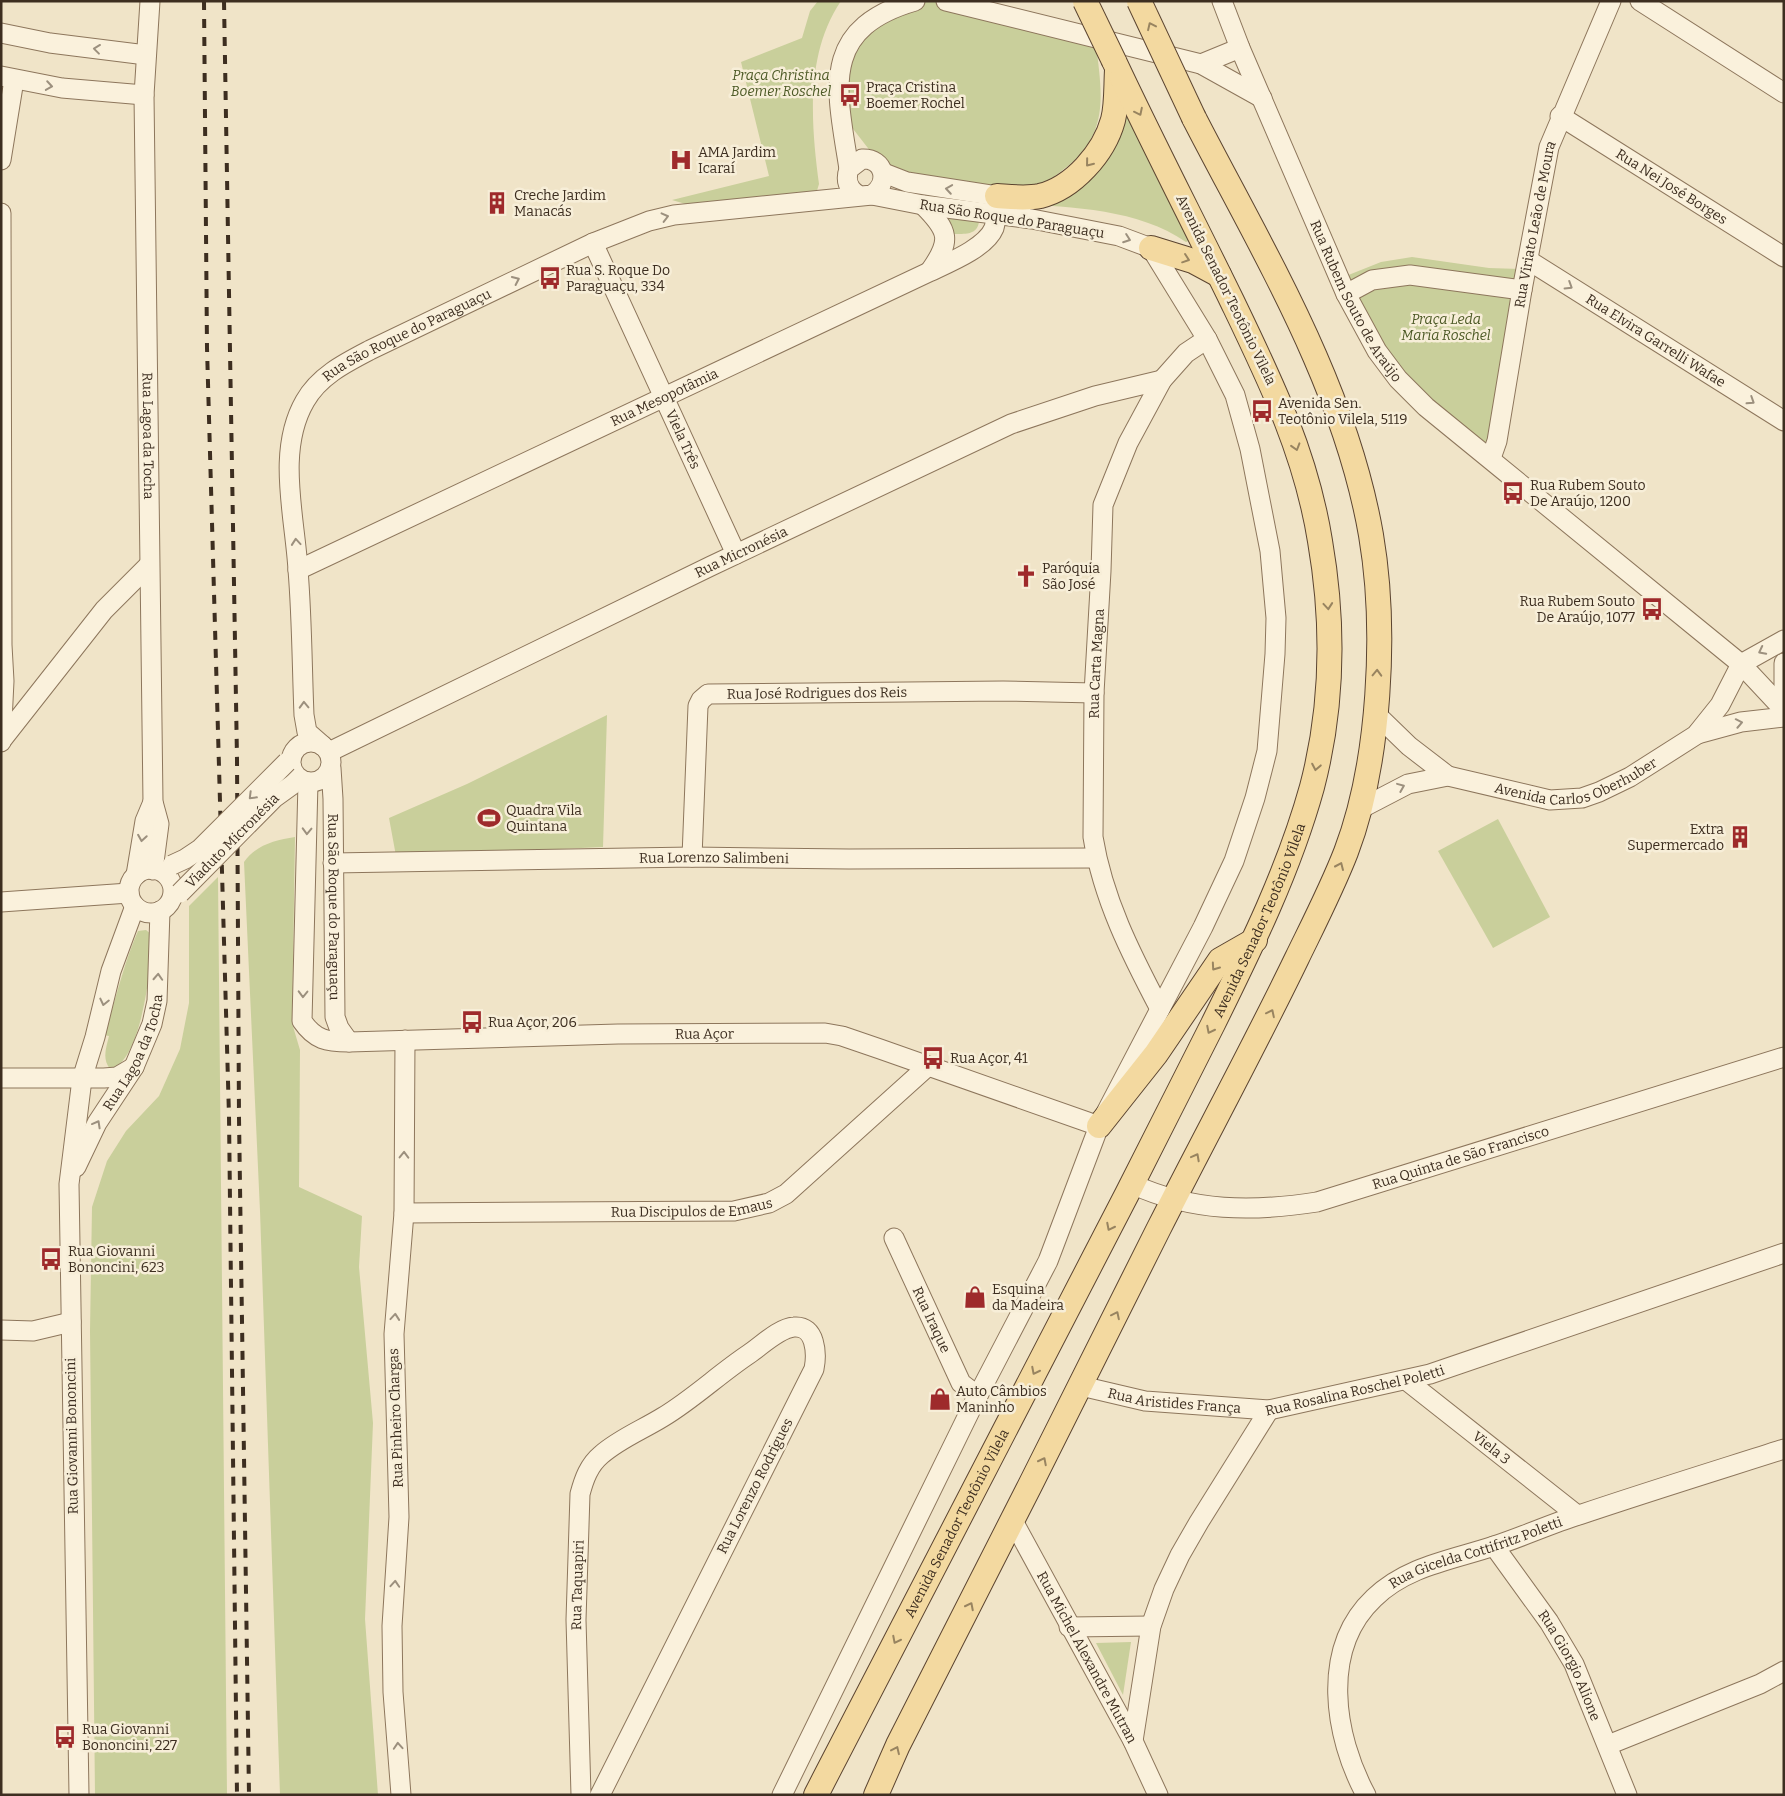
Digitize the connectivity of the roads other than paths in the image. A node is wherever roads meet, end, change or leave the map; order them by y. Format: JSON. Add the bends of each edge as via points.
{"nodes":[{"id":1,"x":150,"y":1,"type":"edge"},
{"id":2,"x":915,"y":1,"type":"edge"},
{"id":3,"x":946,"y":1,"type":"edge"},
{"id":4,"x":1085,"y":1,"type":"edge"},
{"id":5,"x":1139,"y":1,"type":"edge"},
{"id":6,"x":1222,"y":1,"type":"edge"},
{"id":7,"x":1611,"y":1,"type":"edge"},
{"id":8,"x":1640,"y":1,"type":"edge"},
{"id":9,"x":1,"y":33,"type":"edge"},
{"id":10,"x":1240,"y":48,"type":"junction"},
{"id":11,"x":146,"y":55,"type":"junction"},
{"id":12,"x":1201,"y":64,"type":"junction"},
{"id":13,"x":1116,"y":65,"type":"junction"},
{"id":14,"x":7,"y":78,"type":"edge"},
{"id":15,"x":1784,"y":93,"type":"edge"},
{"id":16,"x":144,"y":95,"type":"junction"},
{"id":17,"x":1262,"y":98,"type":"junction"},
{"id":18,"x":1560,"y":116,"type":"junction"},
{"id":19,"x":841,"y":119,"type":"junction"},
{"id":20,"x":867,"y":159,"type":"junction"},
{"id":21,"x":1,"y":160,"type":"edge"},
{"id":22,"x":849,"y":169,"type":"junction"},
{"id":23,"x":884,"y":173,"type":"junction"},
{"id":24,"x":865,"y":195,"type":"junction"},
{"id":25,"x":923,"y":205,"type":"junction"},
{"id":26,"x":996,"y":206,"type":"junction"},
{"id":27,"x":1,"y":214,"type":"edge"},
{"id":28,"x":593,"y":243,"type":"junction"},
{"id":29,"x":1151,"y":248,"type":"junction"},
{"id":30,"x":1784,"y":257,"type":"edge"},
{"id":31,"x":1528,"y":260,"type":"junction"},
{"id":32,"x":930,"y":272,"type":"junction"},
{"id":33,"x":1219,"y":275,"type":"junction"},
{"id":34,"x":1522,"y":290,"type":"junction"},
{"id":35,"x":1346,"y":294,"type":"junction"},
{"id":36,"x":1207,"y":339,"type":"junction"},
{"id":37,"x":2,"y":354,"type":"edge"},
{"id":38,"x":1162,"y":380,"type":"junction"},
{"id":39,"x":664,"y":395,"type":"junction"},
{"id":40,"x":1784,"y":421,"type":"edge"},
{"id":41,"x":1491,"y":458,"type":"junction"},
{"id":42,"x":1,"y":528,"type":"edge"},
{"id":43,"x":736,"y":554,"type":"junction"},
{"id":44,"x":149,"y":565,"type":"junction"},
{"id":45,"x":298,"y":570,"type":"junction"},
{"id":46,"x":1784,"y":640,"type":"edge"},
{"id":47,"x":1784,"y":663,"type":"edge"},
{"id":48,"x":1741,"y":664,"type":"junction"},
{"id":49,"x":1094,"y":693,"type":"junction"},
{"id":50,"x":1784,"y":697,"type":"edge"},
{"id":51,"x":1784,"y":710,"type":"edge"},
{"id":52,"x":1376,"y":714,"type":"junction"},
{"id":53,"x":1784,"y":717,"type":"edge"},
{"id":54,"x":1696,"y":735,"type":"junction"},
{"id":55,"x":1,"y":741,"type":"edge"},
{"id":56,"x":328,"y":755,"type":"junction"},
{"id":57,"x":289,"y":759,"type":"junction"},
{"id":58,"x":1448,"y":776,"type":"junction"},
{"id":59,"x":301,"y":783,"type":"junction"},
{"id":60,"x":1358,"y":810,"type":"junction"},
{"id":61,"x":692,"y":857,"type":"junction"},
{"id":62,"x":1096,"y":858,"type":"junction"},
{"id":63,"x":333,"y":863,"type":"junction"},
{"id":64,"x":155,"y":870,"type":"junction"},
{"id":65,"x":132,"y":900,"type":"junction"},
{"id":66,"x":1,"y":902,"type":"edge"},
{"id":67,"x":163,"y":909,"type":"junction"},
{"id":68,"x":1255,"y":940,"type":"junction"},
{"id":69,"x":1160,"y":1008,"type":"junction"},
{"id":70,"x":302,"y":1021,"type":"joint"},
{"id":71,"x":405,"y":1040,"type":"junction"},
{"id":72,"x":349,"y":1042,"type":"junction"},
{"id":73,"x":1784,"y":1057,"type":"edge"},
{"id":74,"x":134,"y":1066,"type":"junction"},
{"id":75,"x":927,"y":1067,"type":"junction"},
{"id":76,"x":1,"y":1078,"type":"edge"},
{"id":77,"x":82,"y":1079,"type":"junction"},
{"id":78,"x":1099,"y":1126,"type":"junction"},
{"id":79,"x":68,"y":1184,"type":"junction"},
{"id":80,"x":1132,"y":1184,"type":"junction"},
{"id":81,"x":1174,"y":1200,"type":"junction"},
{"id":82,"x":404,"y":1213,"type":"junction"},
{"id":83,"x":894,"y":1238,"type":"dead end"},
{"id":84,"x":1784,"y":1254,"type":"edge"},
{"id":85,"x":71,"y":1322,"type":"junction"},
{"id":86,"x":1,"y":1330,"type":"edge"},
{"id":87,"x":1406,"y":1380,"type":"junction"},
{"id":88,"x":1081,"y":1386,"type":"junction"},
{"id":89,"x":978,"y":1396,"type":"junction"},
{"id":90,"x":1269,"y":1410,"type":"junction"},
{"id":91,"x":663,"y":1417,"type":"joint"},
{"id":92,"x":1784,"y":1449,"type":"edge"},
{"id":93,"x":1577,"y":1515,"type":"junction"},
{"id":94,"x":1013,"y":1521,"type":"junction"},
{"id":95,"x":1494,"y":1546,"type":"junction"},
{"id":96,"x":1151,"y":1626,"type":"junction"},
{"id":97,"x":1069,"y":1627,"type":"junction"},
{"id":98,"x":1784,"y":1671,"type":"edge"},
{"id":99,"x":1133,"y":1742,"type":"junction"},
{"id":100,"x":1608,"y":1745,"type":"junction"},
{"id":101,"x":79,"y":1795,"type":"edge"},
{"id":102,"x":401,"y":1795,"type":"edge"},
{"id":103,"x":580,"y":1795,"type":"edge"},
{"id":104,"x":600,"y":1795,"type":"edge"},
{"id":105,"x":782,"y":1795,"type":"edge"},
{"id":106,"x":816,"y":1795,"type":"edge"},
{"id":107,"x":876,"y":1795,"type":"edge"},
{"id":108,"x":1158,"y":1795,"type":"edge"},
{"id":109,"x":1366,"y":1795,"type":"edge"},
{"id":110,"x":1627,"y":1795,"type":"edge"}],
"edges":[{"from":1,"to":11,"type":"street","name":"Rua Lagoa da Tocha"},
{"from":2,"to":19,"type":"street","via":[[881,15],[850,44],[840,66],[838,80]]},
{"from":3,"to":12,"type":"street"},
{"from":4,"to":13,"type":"main road","name":"Avenida Senador Teotônio Vilela","bridge":true},
{"from":52,"to":5,"type":"main road","one_way":true,"bridge":true,"via":[[1376,580],[1371,536],[1350,450],[1314,352],[1194,118]]},
{"from":6,"to":10,"type":"street","name":"Rua Rubem Souto de Araújo"},
{"from":7,"to":18,"type":"street","name":"Rua Viriato Leão de Moura"},
{"from":8,"to":15,"type":"street"},
{"from":11,"to":9,"type":"street","one_way":true,"via":[[50,43]]},
{"from":10,"to":12,"type":"street"},
{"from":10,"to":17,"type":"street","name":"Rua Rubem Souto de Araújo"},
{"from":11,"to":16,"type":"street","name":"Rua Lagoa da Tocha"},
{"from":12,"to":17,"type":"street"},
{"from":13,"to":26,"type":"main road","one_way":true,"via":[[1111,125],[1081,172],[1048,193]]},
{"from":13,"to":33,"type":"main road","name":"Avenida Senador Teotônio Vilela","one_way":true},
{"from":14,"to":16,"type":"street","one_way":true,"via":[[62,88]]},
{"from":14,"to":21,"type":"street"},
{"from":16,"to":44,"type":"street","name":"Rua Lagoa da Tocha"},
{"from":17,"to":35,"type":"street","name":"Rua Rubem Souto de Araújo"},
{"from":18,"to":30,"type":"street","name":"Rua Nei José Borges"},
{"from":18,"to":31,"type":"street","name":"Rua Viriato Leão de Moura","via":[[1546,159]]},
{"from":19,"to":20,"type":"street"},
{"from":19,"to":22,"type":"street"},
{"from":20,"to":22,"type":"street","via":[[856,161]]},
{"from":20,"to":23,"type":"street","via":[[878,164]]},
{"from":22,"to":24,"type":"street","via":[[847,181],[853,192]]},
{"from":23,"to":24,"type":"street","via":[[882,186]]},
{"from":26,"to":23,"type":"street","one_way":true},
{"from":24,"to":25,"type":"street","name":"Rua São Roque do Paraguaçu"},
{"from":28,"to":24,"type":"street","name":"Rua São Roque do Paraguaçu","one_way":true,"via":[[674,214]]},
{"from":25,"to":26,"type":"street","name":"Rua São Roque do Paraguaçu"},
{"from":25,"to":32,"type":"street","via":[[946,237],[943,251]]},
{"from":26,"to":29,"type":"street","name":"Rua São Roque do Paraguaçu","one_way":true,"via":[[1032,219],[1119,236]]},
{"from":26,"to":32,"type":"street","name":"Rua Mesopotâmia","via":[[995,226],[984,241]]},
{"from":27,"to":37,"type":"street"},
{"from":28,"to":39,"type":"street","name":"Viela Três"},
{"from":45,"to":28,"type":"street","name":"Rua São Roque do Paraguaçu","one_way":true,"via":[[288,467],[292,437],[304,403],[314,388],[338,367],[370,350]]},
{"from":29,"to":33,"type":"main road","one_way":true,"via":[[1193,261]]},
{"from":29,"to":36,"type":"street"},
{"from":31,"to":34,"type":"street","name":"Rua Viriato Leão de Moura"},
{"from":31,"to":40,"type":"street","name":"Rua Elvira Garrelli Wafae","one_way":true},
{"from":32,"to":39,"type":"street","name":"Rua Mesopotâmia"},
{"from":33,"to":68,"type":"main road","name":"Avenida Senador Teotônio Vilela","one_way":true,"via":[[1270,378],[1290,428],[1320,540],[1328,610],[1329,674],[1323,733],[1313,783],[1294,845]]},
{"from":34,"to":35,"type":"street","via":[[1410,274],[1372,280]]},
{"from":34,"to":41,"type":"street","name":"Rua Viriato Leão de Moura","via":[[1497,441]]},
{"from":35,"to":41,"type":"street","name":"Rua Rubem Souto de Araújo","via":[[1377,351],[1398,379],[1426,407]]},
{"from":36,"to":38,"type":"street","name":"Rua Carta Magna","via":[[1186,353]]},
{"from":36,"to":69,"type":"street","via":[[1235,395],[1260,494],[1270,551],[1276,618],[1273,687],[1267,751],[1242,840],[1216,903]]},
{"from":37,"to":42,"type":"street"},
{"from":38,"to":43,"type":"street","name":"Rua Micronésia","via":[[1095,396],[1011,424]]},
{"from":38,"to":49,"type":"street","name":"Rua Carta Magna","via":[[1128,443],[1103,506]]},
{"from":39,"to":43,"type":"street","name":"Viela Três"},
{"from":39,"to":45,"type":"street","name":"Rua Mesopotâmia"},
{"from":41,"to":48,"type":"street","name":"Rua Rubem Souto de Araújo"},
{"from":42,"to":55,"type":"street","via":[[4,681]]},
{"from":43,"to":56,"type":"street","name":"Rua Micronésia"},
{"from":44,"to":55,"type":"street","via":[[104,610]]},
{"from":44,"to":64,"type":"street","name":"Rua Lagoa da Tocha","via":[[153,802],[145,821]]},
{"from":56,"to":45,"type":"street","name":"Rua São Roque do Paraguaçu","one_way":true,"via":[[307,732],[304,715]]},
{"from":46,"to":48,"type":"street","one_way":true},
{"from":47,"to":50,"type":"street"},
{"from":48,"to":51,"type":"street","name":"Rua Rubem Souto de Araújo"},
{"from":48,"to":54,"type":"street","name":"Avenida Carlos Oberhuber","via":[[1720,705]]},
{"from":49,"to":61,"type":"street","name":"Rua José Rodrigues dos Reis","via":[[708,694],[698,706]]},
{"from":49,"to":62,"type":"street","name":"Rua Carta Magna","via":[[1093,837]]},
{"from":52,"to":58,"type":"street","name":"Avenida Carlos Oberhuber"},
{"from":52,"to":60,"type":"main road"},
{"from":54,"to":53,"type":"street","name":"Avenida Carlos Oberhuber","one_way":true,"via":[[1741,722]]},
{"from":54,"to":58,"type":"street","name":"Avenida Carlos Oberhuber","via":[[1630,777],[1582,798],[1550,800]]},
{"from":56,"to":57,"type":"street","via":[[313,742],[301,744]]},
{"from":56,"to":59,"type":"street","via":[[322,779]]},
{"from":56,"to":63,"type":"street","name":"Rua São Roque do Paraguaçu"},
{"from":57,"to":59,"type":"street"},
{"from":57,"to":64,"type":"street","name":"Viaduto Micronésia","one_way":true,"bridge":true,"via":[[200,848],[186,859]]},
{"from":60,"to":58,"type":"street","name":"Avenida Carlos Oberhuber","one_way":true,"via":[[1408,784]]},
{"from":59,"to":67,"type":"street","name":"Viaduto Micronésia","bridge":true,"via":[[274,798]]},
{"from":59,"to":70,"type":"street","name":"Rua São Roque do Paraguaçu","one_way":true},
{"from":81,"to":60,"type":"main road","one_way":true,"via":[[1258,1040],[1315,922],[1346,850]]},
{"from":61,"to":62,"type":"street","name":"Rua Lorenzo Salimbeni"},
{"from":61,"to":63,"type":"street","name":"Rua Lorenzo Salimbeni"},
{"from":62,"to":69,"type":"street","name":"Rua Carta Magna","via":[[1127,945]]},
{"from":63,"to":72,"type":"street","name":"Rua São Roque do Paraguaçu","via":[[335,1017]]},
{"from":64,"to":65,"type":"street","via":[[129,886]]},
{"from":64,"to":67,"type":"street","via":[[165,875],[172,887],[170,901]]},
{"from":65,"to":66,"type":"street"},
{"from":65,"to":67,"type":"street","via":[[146,913]]},
{"from":65,"to":77,"type":"street","one_way":true},
{"from":74,"to":67,"type":"street","name":"Rua Lagoa da Tocha","one_way":true,"via":[[152,1024],[157,1001]]},
{"from":68,"to":78,"type":"main road","one_way":true,"via":[[1220,960],[1156,1054]]},
{"from":68,"to":80,"type":"main road","name":"Avenida Senador Teotônio Vilela","one_way":true},
{"from":69,"to":78,"type":"street"},
{"from":70,"to":72,"type":"street","name":"Rua Açor","via":[[318,1039]]},
{"from":71,"to":72,"type":"street","name":"Rua Açor"},
{"from":71,"to":75,"type":"street","name":"Rua Açor","via":[[608,1034],[825,1033],[842,1036]]},
{"from":82,"to":71,"type":"street","name":"Rua Pinheiro Chargas","one_way":true},
{"from":73,"to":81,"type":"street","name":"Rua Quinta de São Francisco","via":[[1317,1202],[1255,1209]]},
{"from":74,"to":77,"type":"street","via":[[117,1077]]},
{"from":79,"to":74,"type":"street","name":"Rua Lagoa da Tocha","one_way":true,"via":[[97,1123]]},
{"from":75,"to":78,"type":"street","name":"Rua Açor"},
{"from":75,"to":82,"type":"street","name":"Rua Discipulos de Emaus","via":[[786,1194],[752,1208],[734,1211]]},
{"from":76,"to":77,"type":"street"},
{"from":77,"to":79,"type":"street","name":"Rua Giovanni Bononcini"},
{"from":78,"to":89,"type":"street","via":[[1048,1261]]},
{"from":79,"to":85,"type":"street","name":"Rua Giovanni Bononcini"},
{"from":80,"to":81,"type":"street","name":"Rua Quinta de São Francisco"},
{"from":80,"to":106,"type":"main road","name":"Avenida Senador Teotônio Vilela","one_way":true},
{"from":88,"to":81,"type":"main road","one_way":true},
{"from":102,"to":82,"type":"street","name":"Rua Pinheiro Chargas","one_way":true,"via":[[393,1692],[392,1626],[399,1517],[394,1334]]},
{"from":83,"to":89,"type":"street","name":"Rua Iraque","via":[[961,1384]]},
{"from":84,"to":87,"type":"street","name":"Rua Rosalina Roschel Poletti"},
{"from":85,"to":86,"type":"street","via":[[33,1331]]},
{"from":85,"to":101,"type":"street","name":"Rua Giovanni Bononcini"},
{"from":87,"to":90,"type":"street","name":"Rua Rosalina Roschel Poletti"},
{"from":87,"to":93,"type":"street","name":"Viela 3"},
{"from":88,"to":90,"type":"street","name":"Rua Aristides França","via":[[1145,1401]]},
{"from":94,"to":88,"type":"main road","one_way":true},
{"from":89,"to":105,"type":"street"},
{"from":90,"to":96,"type":"street","name":"Rua Rosalina Roschel Poletti","via":[[1180,1555]]},
{"from":91,"to":103,"type":"street","name":"Rua Taquapiri","via":[[600,1455],[583,1480],[576,1620]]},
{"from":91,"to":104,"type":"street","name":"Rua Lorenzo Rodrigues","via":[[784,1330],[795,1327],[811,1336],[816,1347],[814,1369]]},
{"from":92,"to":93,"type":"street","name":"Rua Gicelda Cottifritz Poletti"},
{"from":93,"to":95,"type":"street","name":"Rua Gicelda Cottifritz Poletti"},
{"from":94,"to":97,"type":"street","name":"Rua Michel Alexandre Mutran"},
{"from":107,"to":94,"type":"main road","one_way":true},
{"from":95,"to":100,"type":"street","name":"Rua Giorgio Alione","via":[[1561,1640]]},
{"from":95,"to":109,"type":"street","name":"Rua Gicelda Cottifritz Poletti","via":[[1407,1574],[1373,1598],[1356,1618],[1341,1657],[1338,1684],[1340,1721],[1345,1745]]},
{"from":96,"to":97,"type":"street"},
{"from":96,"to":99,"type":"street","name":"Rua Rosalina Roschel Poletti"},
{"from":97,"to":99,"type":"street","name":"Rua Michel Alexandre Mutran"},
{"from":98,"to":100,"type":"street","via":[[1760,1684]]},
{"from":99,"to":108,"type":"street","name":"Rua Michel Alexandre Mutran"},
{"from":100,"to":110,"type":"street","name":"Rua Giorgio Alione"}]}
